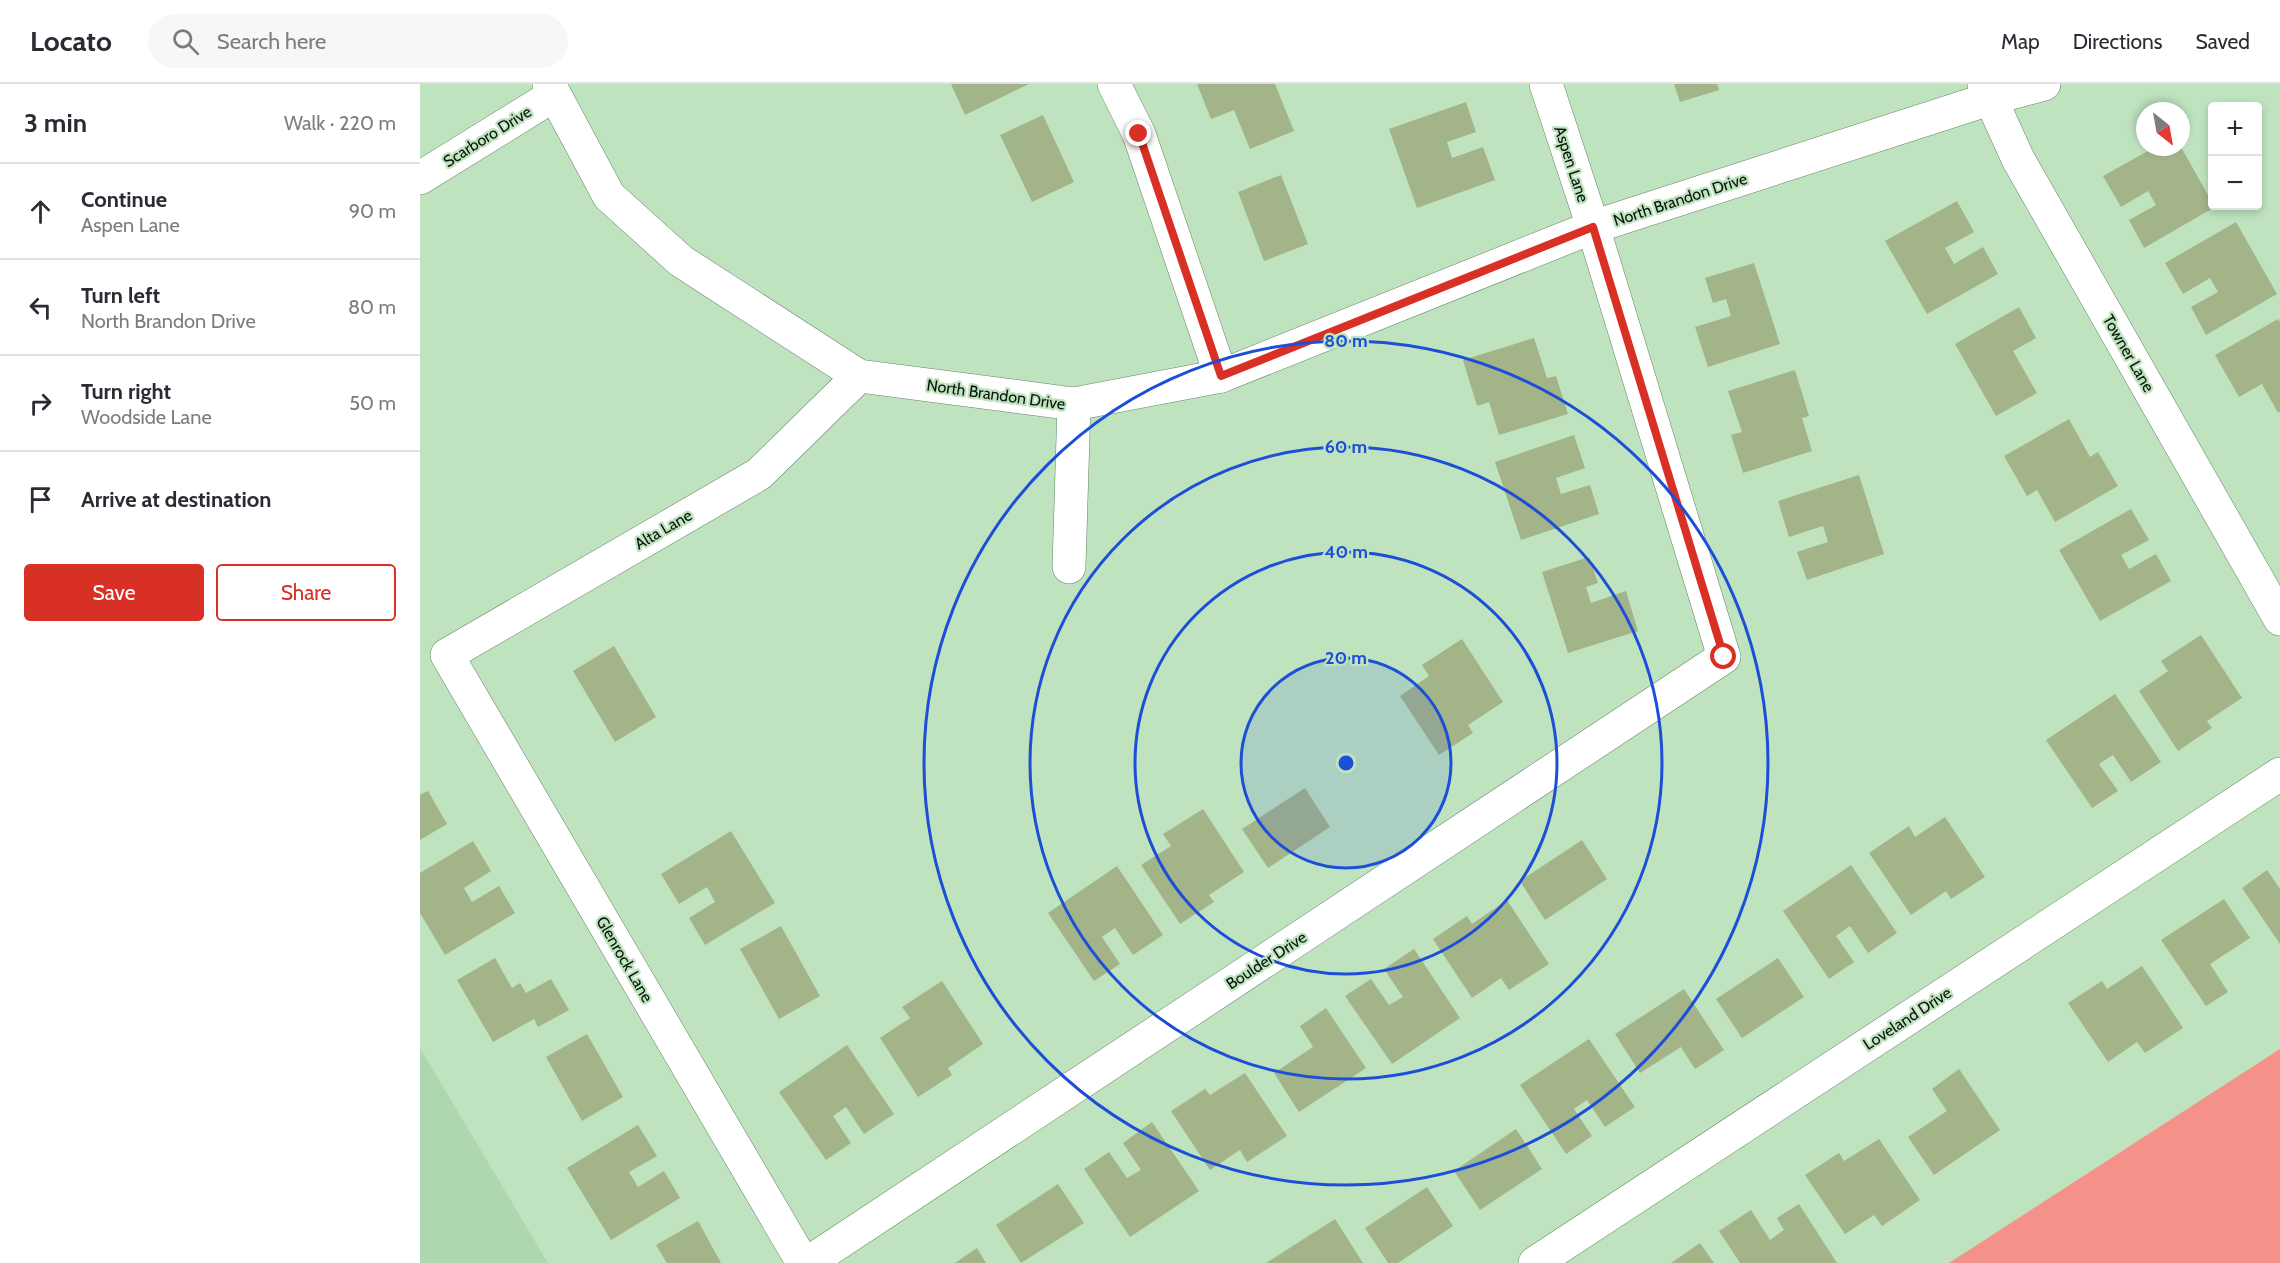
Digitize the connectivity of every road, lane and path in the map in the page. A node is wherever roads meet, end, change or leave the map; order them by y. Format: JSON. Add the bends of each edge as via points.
{"nodes":[{"id":1,"x":1114,"y":84,"type":"edge"},
{"id":2,"x":1546,"y":84,"type":"edge"},
{"id":3,"x":2044,"y":84,"type":"edge"},
{"id":4,"x":552,"y":89,"type":"edge"},
{"id":5,"x":1987,"y":92,"type":"edge"},
{"id":6,"x":420,"y":178,"type":"edge"},
{"id":7,"x":1593,"y":227,"type":"junction"},
{"id":8,"x":858,"y":376,"type":"junction"},
{"id":9,"x":1221,"y":376,"type":"junction"},
{"id":10,"x":1074,"y":404,"type":"junction"},
{"id":11,"x":1069,"y":567,"type":"dead end"},
{"id":12,"x":2280,"y":619,"type":"edge"},
{"id":13,"x":447,"y":655,"type":"joint"},
{"id":14,"x":1724,"y":657,"type":"joint"},
{"id":15,"x":2280,"y":774,"type":"edge"},
{"id":16,"x":803,"y":1263,"type":"edge"},
{"id":17,"x":808,"y":1263,"type":"edge"},
{"id":18,"x":1535,"y":1263,"type":"edge"}],
"edges":[{"from":1,"to":9,"type":"street","via":[[1139,134]]},
{"from":2,"to":7,"type":"street","name":"Aspen Lane"},
{"from":3,"to":5,"type":"street","name":"North Brandon Drive"},
{"from":4,"to":6,"type":"street","name":"Scarboro Drive"},
{"from":4,"to":8,"type":"street","name":"North Brandon Drive","via":[[609,196],[681,261]]},
{"from":5,"to":7,"type":"street","name":"North Brandon Drive"},
{"from":5,"to":12,"type":"street","name":"Towner Lane","via":[[2018,159]]},
{"from":7,"to":9,"type":"street","name":"North Brandon Drive"},
{"from":7,"to":14,"type":"street","name":"Aspen Lane"},
{"from":8,"to":10,"type":"street","name":"North Brandon Drive"},
{"from":8,"to":13,"type":"street","name":"Alta Lane","via":[[759,474]]},
{"from":9,"to":10,"type":"street","name":"North Brandon Drive"},
{"from":10,"to":11,"type":"street"},
{"from":13,"to":16,"type":"street","name":"Glenrock Lane"},
{"from":14,"to":17,"type":"street","name":"Boulder Drive"},
{"from":15,"to":18,"type":"street","name":"Loveland Drive"}]}
